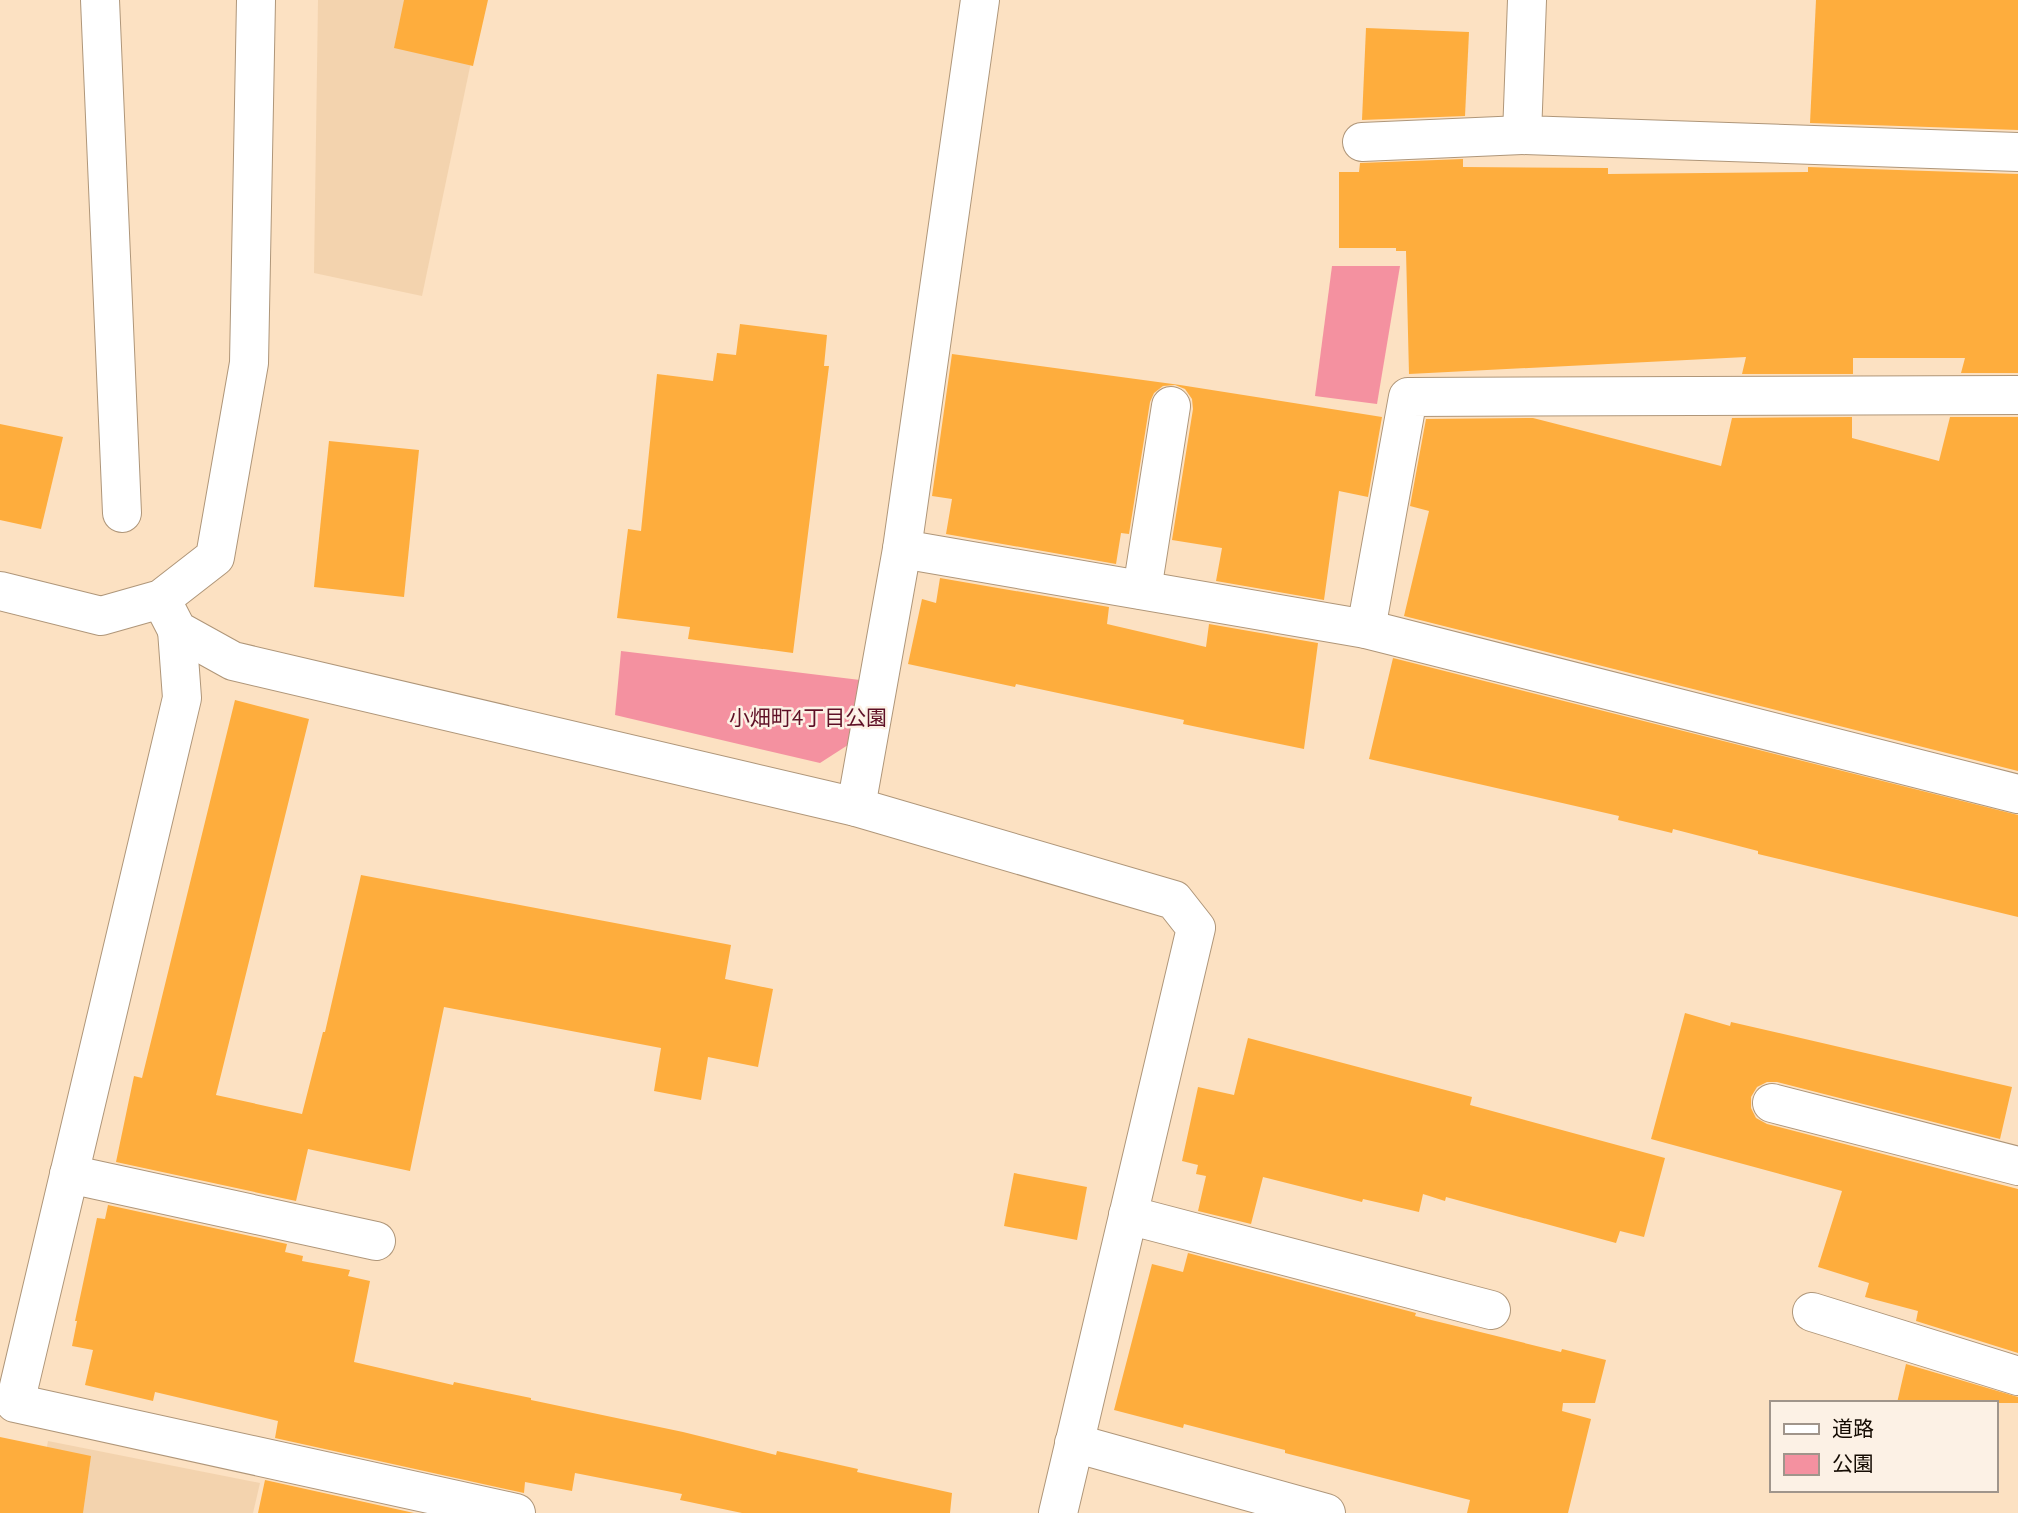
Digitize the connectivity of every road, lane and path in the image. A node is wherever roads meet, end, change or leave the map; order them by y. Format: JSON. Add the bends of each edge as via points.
{"nodes":[{"id":1,"x":100,"y":0,"type":"edge"},
{"id":2,"x":256,"y":0,"type":"edge"},
{"id":3,"x":980,"y":0,"type":"edge"},
{"id":4,"x":1527,"y":0,"type":"edge"},
{"id":5,"x":1522,"y":135,"type":"junction"},
{"id":6,"x":1362,"y":142,"type":"dead end"},
{"id":7,"x":2018,"y":152,"type":"edge"},
{"id":8,"x":2018,"y":396,"type":"edge"},
{"id":9,"x":1171,"y":406,"type":"dead end"},
{"id":10,"x":122,"y":513,"type":"dead end"},
{"id":11,"x":902,"y":549,"type":"junction"},
{"id":12,"x":1142,"y":590,"type":"junction"},
{"id":13,"x":0,"y":591,"type":"edge"},
{"id":14,"x":169,"y":615,"type":"junction"},
{"id":15,"x":1366,"y":629,"type":"junction"},
{"id":16,"x":2018,"y":794,"type":"edge"},
{"id":17,"x":856,"y":807,"type":"junction"},
{"id":18,"x":1772,"y":1103,"type":"dead end"},
{"id":19,"x":2018,"y":1166,"type":"edge"},
{"id":20,"x":69,"y":1174,"type":"junction"},
{"id":21,"x":1128,"y":1215,"type":"junction"},
{"id":22,"x":376,"y":1241,"type":"dead end"},
{"id":23,"x":1492,"y":1310,"type":"dead end"},
{"id":24,"x":1812,"y":1312,"type":"dead end"},
{"id":25,"x":2018,"y":1376,"type":"edge"},
{"id":26,"x":1074,"y":1443,"type":"junction"},
{"id":27,"x":516,"y":1513,"type":"edge"},
{"id":28,"x":1058,"y":1513,"type":"edge"},
{"id":29,"x":1326,"y":1513,"type":"edge"}],
"edges":[{"from":1,"to":10,"type":"street"},
{"from":2,"to":14,"type":"street","via":[[249,363],[215,557]]},
{"from":3,"to":11,"type":"street"},
{"from":4,"to":5,"type":"street"},
{"from":5,"to":6,"type":"street"},
{"from":5,"to":7,"type":"street"},
{"from":8,"to":15,"type":"street","via":[[1408,397]]},
{"from":9,"to":12,"type":"street"},
{"from":11,"to":12,"type":"street"},
{"from":11,"to":17,"type":"street"},
{"from":12,"to":15,"type":"street"},
{"from":13,"to":14,"type":"street","via":[[101,616]]},
{"from":14,"to":17,"type":"street","via":[[233,661]]},
{"from":14,"to":20,"type":"street","via":[[182,698]]},
{"from":15,"to":16,"type":"street"},
{"from":17,"to":21,"type":"street","via":[[1174,900],[1196,928]]},
{"from":18,"to":19,"type":"street"},
{"from":20,"to":22,"type":"street"},
{"from":20,"to":27,"type":"street","via":[[15,1403]]},
{"from":21,"to":23,"type":"street"},
{"from":21,"to":26,"type":"street"},
{"from":24,"to":25,"type":"street"},
{"from":26,"to":28,"type":"street"},
{"from":26,"to":29,"type":"street"}]}
